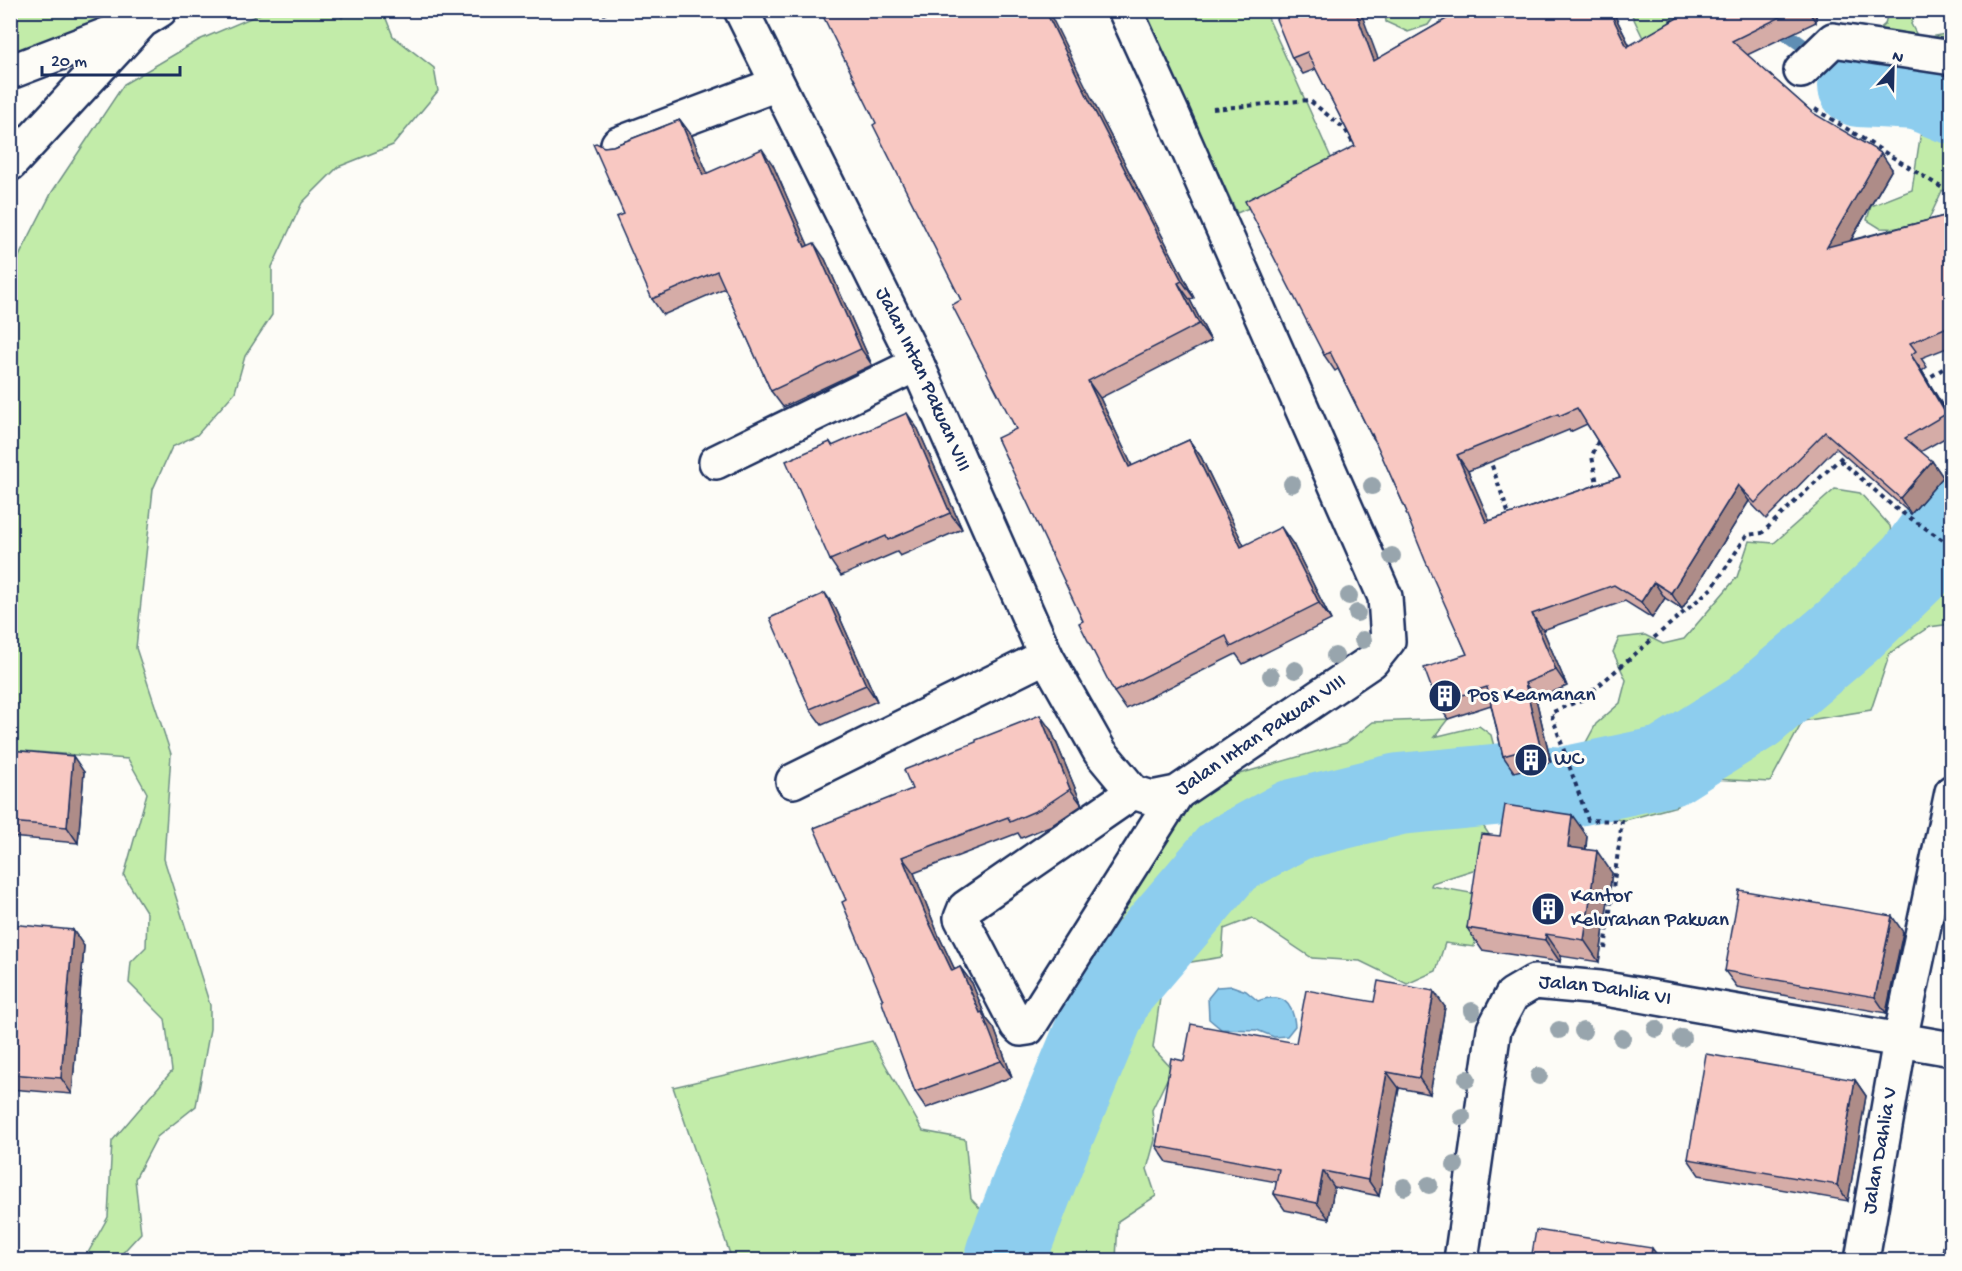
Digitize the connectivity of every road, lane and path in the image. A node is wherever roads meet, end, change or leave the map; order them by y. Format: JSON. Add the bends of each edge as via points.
{"nodes":[{"id":1,"x":741,"y":10,"type":"edge"},
{"id":2,"x":1125,"y":10,"type":"edge"},
{"id":3,"x":1670,"y":10,"type":"edge"},
{"id":4,"x":151,"y":16,"type":"edge"},
{"id":5,"x":1675,"y":32,"type":"edge"},
{"id":6,"x":1952,"y":58,"type":"edge"},
{"id":7,"x":1801,"y":71,"type":"dead end"},
{"id":8,"x":10,"y":72,"type":"edge"},
{"id":9,"x":777,"y":84,"type":"junction"},
{"id":10,"x":1810,"y":106,"type":"dead end"},
{"id":11,"x":1172,"y":113,"type":"junction"},
{"id":12,"x":618,"y":144,"type":"edge"},
{"id":13,"x":1361,"y":157,"type":"edge"},
{"id":14,"x":10,"y":164,"type":"edge"},
{"id":15,"x":1952,"y":194,"type":"edge"},
{"id":16,"x":1952,"y":363,"type":"edge"},
{"id":17,"x":917,"y":364,"type":"junction"},
{"id":18,"x":1920,"y":384,"type":"edge"},
{"id":19,"x":1603,"y":431,"type":"edge"},
{"id":20,"x":1486,"y":448,"type":"edge"},
{"id":21,"x":1848,"y":451,"type":"edge"},
{"id":22,"x":1840,"y":460,"type":"junction"},
{"id":23,"x":716,"y":462,"type":"dead end"},
{"id":24,"x":1587,"y":489,"type":"edge"},
{"id":25,"x":1513,"y":525,"type":"edge"},
{"id":26,"x":1951,"y":546,"type":"edge"},
{"id":27,"x":1046,"y":656,"type":"junction"},
{"id":28,"x":793,"y":781,"type":"dead end"},
{"id":29,"x":1133,"y":792,"type":"junction"},
{"id":30,"x":1952,"y":792,"type":"edge"},
{"id":31,"x":1177,"y":793,"type":"junction"},
{"id":32,"x":1600,"y":988,"type":"junction"},
{"id":33,"x":1900,"y":1040,"type":"junction"},
{"id":34,"x":1952,"y":1049,"type":"edge"},
{"id":35,"x":1461,"y":1260,"type":"edge"},
{"id":36,"x":1862,"y":1260,"type":"edge"}],
"edges":[{"from":1,"to":9,"type":"street","name":"Jalan Intan Pakuan VIII"},
{"from":2,"to":11,"type":"street","name":"Jalan Intan Pakuan VIII"},
{"from":3,"to":5,"type":"path"},
{"from":4,"to":8,"type":"street"},
{"from":4,"to":14,"type":"street"},
{"from":6,"to":7,"type":"street","via":[[1833,40]]},
{"from":9,"to":12,"type":"street"},
{"from":9,"to":17,"type":"street","name":"Jalan Intan Pakuan VIII"},
{"from":10,"to":15,"type":"path"},
{"from":11,"to":13,"type":"path","via":[[1309,100],[1345,129]]},
{"from":11,"to":31,"type":"street","name":"Jalan Intan Pakuan VIII","via":[[1384,597],[1388,641],[1372,661]]},
{"from":16,"to":18,"type":"path"},
{"from":17,"to":23,"type":"street"},
{"from":17,"to":27,"type":"street","name":"Jalan Intan Pakuan VIII"},
{"from":19,"to":24,"type":"path","via":[[1592,456],[1598,484]]},
{"from":20,"to":25,"type":"path"},
{"from":21,"to":22,"type":"path"},
{"from":22,"to":26,"type":"path","via":[[1895,508]]},
{"from":22,"to":32,"type":"path","via":[[1762,533],[1747,535],[1713,587],[1583,699],[1551,713],[1588,820],[1622,821]]},
{"from":27,"to":28,"type":"street"},
{"from":27,"to":29,"type":"street","name":"Jalan Intan Pakuan VIII","via":[[1100,752]]},
{"from":29,"to":31,"type":"street","name":"Jalan Intan Pakuan VIII","via":[[1152,798]]},
{"from":29,"to":31,"type":"street","via":[[963,912],[961,918],[1021,1029],[1028,1028]]},
{"from":30,"to":33,"type":"street","name":"Jalan Dahlia V"},
{"from":32,"to":33,"type":"street","name":"Jalan Dahlia VI"},
{"from":32,"to":35,"type":"street","name":"Jalan Dahlia VI","via":[[1534,982],[1512,995],[1494,1029]]},
{"from":33,"to":34,"type":"street","name":"Jalan Dahlia VI"},
{"from":33,"to":36,"type":"street","name":"Jalan Dahlia V"}]}
